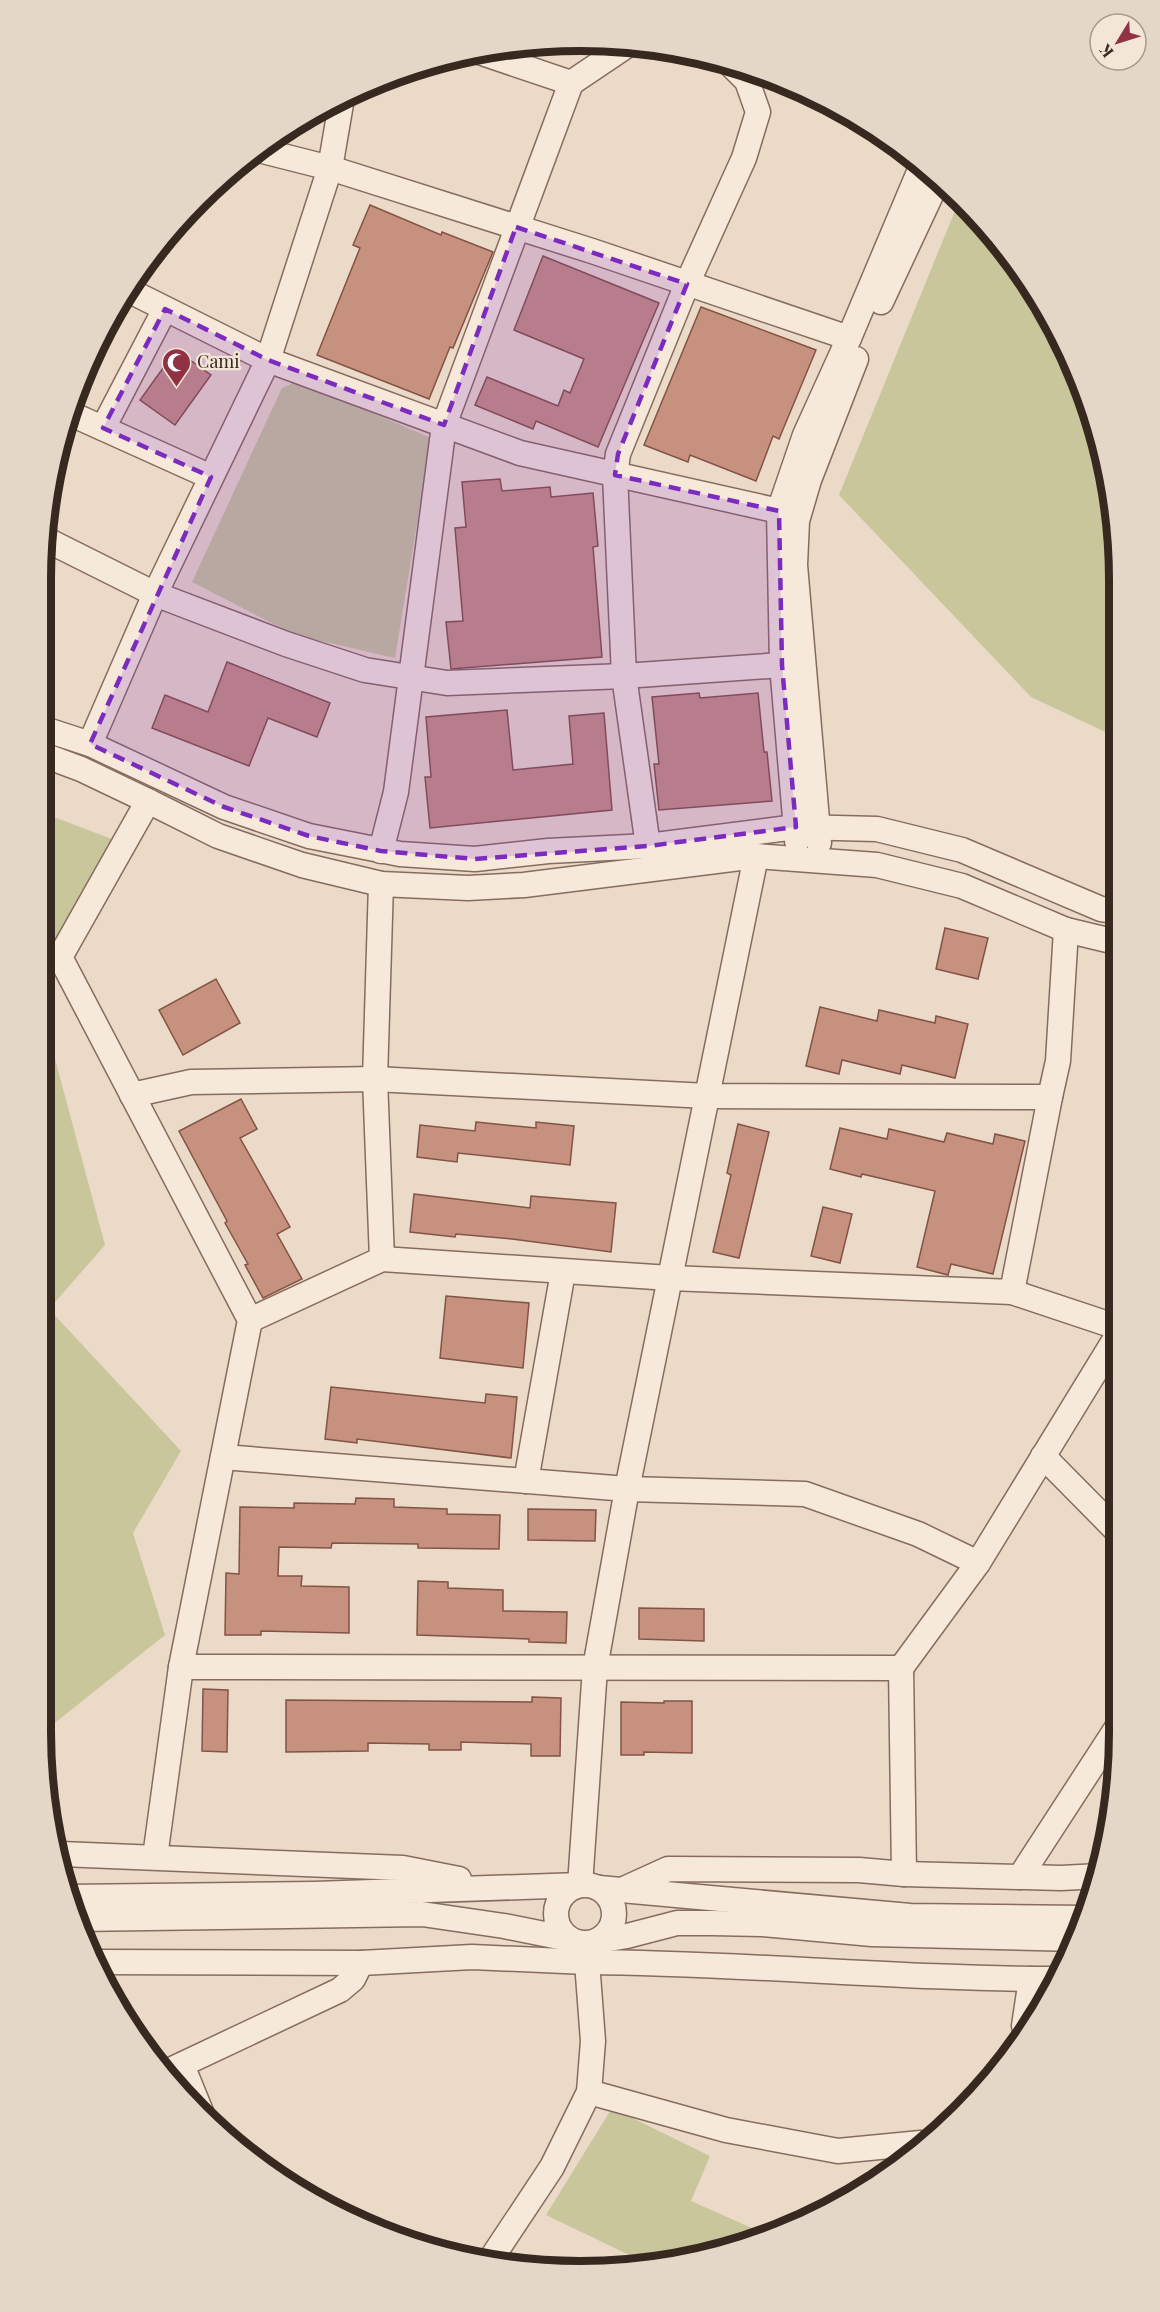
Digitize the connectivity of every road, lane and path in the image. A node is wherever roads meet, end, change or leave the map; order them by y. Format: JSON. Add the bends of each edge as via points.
{"nodes":[{"id":1,"x":617,"y":52,"type":"edge"},
{"id":2,"x":497,"y":58,"type":"edge"},
{"id":3,"x":743,"y":77,"type":"edge"},
{"id":4,"x":571,"y":83,"type":"junction"},
{"id":5,"x":340,"y":109,"type":"edge"},
{"id":6,"x":269,"y":152,"type":"edge"},
{"id":7,"x":330,"y":168,"type":"junction"},
{"id":8,"x":918,"y":173,"type":"edge"},
{"id":9,"x":935,"y":187,"type":"edge"},
{"id":10,"x":516,"y":227,"type":"junction"},
{"id":11,"x":687,"y":284,"type":"junction"},
{"id":12,"x":135,"y":294,"type":"edge"},
{"id":13,"x":165,"y":309,"type":"junction"},
{"id":14,"x":849,"y":338,"type":"junction"},
{"id":15,"x":268,"y":360,"type":"junction"},
{"id":16,"x":77,"y":417,"type":"edge"},
{"id":17,"x":444,"y":425,"type":"junction"},
{"id":18,"x":103,"y":428,"type":"junction"},
{"id":19,"x":615,"y":475,"type":"junction"},
{"id":20,"x":211,"y":477,"type":"junction"},
{"id":21,"x":779,"y":511,"type":"junction"},
{"id":22,"x":52,"y":543,"type":"edge"},
{"id":23,"x":155,"y":594,"type":"junction"},
{"id":24,"x":782,"y":665,"type":"junction"},
{"id":25,"x":624,"y":676,"type":"junction"},
{"id":26,"x":410,"y":678,"type":"junction"},
{"id":27,"x":51,"y":731,"type":"edge"},
{"id":28,"x":90,"y":744,"type":"junction"},
{"id":29,"x":51,"y":758,"type":"edge"},
{"id":30,"x":148,"y":801,"type":"junction"},
{"id":31,"x":807,"y":827,"type":"junction"},
{"id":32,"x":648,"y":846,"type":"junction"},
{"id":33,"x":381,"y":851,"type":"junction"},
{"id":34,"x":756,"y":856,"type":"junction"},
{"id":35,"x":809,"y":860,"type":"junction"},
{"id":36,"x":381,"y":884,"type":"junction"},
{"id":37,"x":1109,"y":910,"type":"edge"},
{"id":38,"x":1066,"y":930,"type":"junction"},
{"id":39,"x":1109,"y":940,"type":"edge"},
{"id":40,"x":375,"y":1078,"type":"junction"},
{"id":41,"x":132,"y":1095,"type":"junction"},
{"id":42,"x":707,"y":1096,"type":"junction"},
{"id":43,"x":1050,"y":1097,"type":"junction"},
{"id":44,"x":382,"y":1259,"type":"junction"},
{"id":45,"x":563,"y":1272,"type":"junction"},
{"id":46,"x":670,"y":1278,"type":"junction"},
{"id":47,"x":1012,"y":1292,"type":"junction"},
{"id":48,"x":250,"y":1320,"type":"junction"},
{"id":49,"x":1109,"y":1324,"type":"edge"},
{"id":50,"x":1109,"y":1349,"type":"edge"},
{"id":51,"x":1043,"y":1456,"type":"junction"},
{"id":52,"x":223,"y":1457,"type":"junction"},
{"id":53,"x":526,"y":1481,"type":"junction"},
{"id":54,"x":627,"y":1489,"type":"junction"},
{"id":55,"x":1109,"y":1523,"type":"edge"},
{"id":56,"x":978,"y":1563,"type":"junction"},
{"id":57,"x":181,"y":1667,"type":"junction"},
{"id":58,"x":595,"y":1668,"type":"junction"},
{"id":59,"x":901,"y":1668,"type":"junction"},
{"id":60,"x":1109,"y":1740,"type":"edge"},
{"id":61,"x":66,"y":1854,"type":"edge"},
{"id":62,"x":155,"y":1857,"type":"junction"},
{"id":63,"x":904,"y":1874,"type":"junction"},
{"id":64,"x":1020,"y":1877,"type":"junction"},
{"id":65,"x":1089,"y":1877,"type":"edge"},
{"id":66,"x":503,"y":1887,"type":"junction"},
{"id":67,"x":600,"y":1888,"type":"junction"},
{"id":68,"x":77,"y":1897,"type":"edge"},
{"id":69,"x":1075,"y":1918,"type":"edge"},
{"id":70,"x":85,"y":1919,"type":"edge"},
{"id":71,"x":1067,"y":1939,"type":"edge"},
{"id":72,"x":585,"y":1946,"type":"junction"},
{"id":73,"x":104,"y":1962,"type":"edge"},
{"id":74,"x":361,"y":1963,"type":"junction"},
{"id":75,"x":1031,"y":1979,"type":"junction"},
{"id":76,"x":1047,"y":1979,"type":"edge"},
{"id":77,"x":1025,"y":2017,"type":"edge"},
{"id":78,"x":173,"y":2069,"type":"edge"},
{"id":79,"x":589,"y":2092,"type":"junction"},
{"id":80,"x":912,"y":2144,"type":"edge"},
{"id":81,"x":495,"y":2254,"type":"edge"}],
"edges":[{"from":1,"to":4,"type":"street"},
{"from":2,"to":4,"type":"street"},
{"from":3,"to":11,"type":"street","via":[[758,112],[744,158]]},
{"from":4,"to":10,"type":"street"},
{"from":5,"to":7,"type":"street"},
{"from":6,"to":7,"type":"street"},
{"from":7,"to":10,"type":"street"},
{"from":7,"to":15,"type":"street"},
{"from":8,"to":14,"type":"street"},
{"from":9,"to":31,"type":"street","via":[[858,354],[797,521],[795,565]]},
{"from":10,"to":11,"type":"street"},
{"from":10,"to":17,"type":"street"},
{"from":11,"to":14,"type":"street"},
{"from":11,"to":19,"type":"street","via":[[618,454]]},
{"from":12,"to":13,"type":"street"},
{"from":13,"to":15,"type":"street"},
{"from":13,"to":18,"type":"street"},
{"from":14,"to":21,"type":"street","via":[[805,435]]},
{"from":15,"to":17,"type":"street"},
{"from":15,"to":20,"type":"street"},
{"from":16,"to":18,"type":"street"},
{"from":17,"to":19,"type":"street","via":[[520,453]]},
{"from":17,"to":26,"type":"street"},
{"from":18,"to":20,"type":"street"},
{"from":19,"to":21,"type":"street"},
{"from":19,"to":25,"type":"street"},
{"from":20,"to":23,"type":"street"},
{"from":21,"to":24,"type":"street"},
{"from":22,"to":23,"type":"street"},
{"from":23,"to":26,"type":"street","via":[[297,648],[365,670]]},
{"from":23,"to":28,"type":"street"},
{"from":24,"to":25,"type":"street"},
{"from":24,"to":31,"type":"street"},
{"from":25,"to":26,"type":"street","via":[[447,683]]},
{"from":25,"to":32,"type":"street"},
{"from":26,"to":33,"type":"street","via":[[396,792]]},
{"from":27,"to":28,"type":"street"},
{"from":28,"to":33,"type":"street","via":[[224,807],[309,836]]},
{"from":29,"to":30,"type":"street"},
{"from":30,"to":36,"type":"street","via":[[218,836],[302,865]]},
{"from":30,"to":41,"type":"street","via":[[60,957]]},
{"from":31,"to":32,"type":"street"},
{"from":31,"to":35,"type":"street"},
{"from":31,"to":37,"type":"street","via":[[877,829],[962,850]]},
{"from":32,"to":33,"type":"street","via":[[475,859]]},
{"from":34,"to":35,"type":"street"},
{"from":34,"to":36,"type":"street","via":[[524,885],[468,888]]},
{"from":34,"to":42,"type":"street"},
{"from":35,"to":38,"type":"street","via":[[878,865],[962,886]]},
{"from":36,"to":40,"type":"street"},
{"from":38,"to":39,"type":"street"},
{"from":38,"to":43,"type":"street","via":[[1058,1061]]},
{"from":40,"to":41,"type":"street","via":[[191,1082]]},
{"from":40,"to":42,"type":"street"},
{"from":40,"to":44,"type":"street"},
{"from":41,"to":48,"type":"street"},
{"from":42,"to":43,"type":"street"},
{"from":42,"to":46,"type":"street"},
{"from":43,"to":47,"type":"street"},
{"from":44,"to":45,"type":"street"},
{"from":44,"to":48,"type":"street"},
{"from":45,"to":46,"type":"street"},
{"from":45,"to":53,"type":"street"},
{"from":46,"to":47,"type":"street"},
{"from":46,"to":54,"type":"street"},
{"from":47,"to":49,"type":"street"},
{"from":48,"to":52,"type":"street"},
{"from":50,"to":51,"type":"street"},
{"from":51,"to":55,"type":"street"},
{"from":51,"to":56,"type":"street"},
{"from":52,"to":53,"type":"street"},
{"from":52,"to":57,"type":"street"},
{"from":53,"to":54,"type":"street"},
{"from":54,"to":56,"type":"street","via":[[805,1494],[918,1534]]},
{"from":54,"to":58,"type":"street"},
{"from":56,"to":59,"type":"street"},
{"from":57,"to":58,"type":"street"},
{"from":57,"to":62,"type":"street"},
{"from":58,"to":59,"type":"street"},
{"from":58,"to":67,"type":"street"},
{"from":59,"to":63,"type":"street"},
{"from":60,"to":64,"type":"street"},
{"from":61,"to":62,"type":"street"},
{"from":62,"to":66,"type":"street","via":[[404,1868]]},
{"from":63,"to":64,"type":"street"},
{"from":63,"to":67,"type":"street","via":[[859,1870],[668,1869]]},
{"from":64,"to":65,"type":"street"},
{"from":66,"to":67,"type":"street"},
{"from":66,"to":68,"type":"street"},
{"from":67,"to":69,"type":"street","via":[[910,1916]]},
{"from":67,"to":72,"type":"street","via":[[614,1910],[610,1929]]},
{"from":67,"to":72,"type":"street","via":[[570,1888],[557,1904],[555,1914],[562,1933]]},
{"from":70,"to":72,"type":"street","via":[[422,1914],[504,1926]]},
{"from":71,"to":72,"type":"street","via":[[872,1934],[762,1924],[677,1923]]},
{"from":72,"to":74,"type":"street"},
{"from":72,"to":75,"type":"street","via":[[740,1965]]},
{"from":72,"to":79,"type":"street","via":[[593,2041]]},
{"from":73,"to":74,"type":"street"},
{"from":74,"to":78,"type":"street","via":[[353,1979],[340,1990]]},
{"from":75,"to":76,"type":"street"},
{"from":75,"to":77,"type":"street"},
{"from":79,"to":80,"type":"street","via":[[726,2130],[838,2151]]},
{"from":79,"to":81,"type":"street","via":[[552,2167]]}]}
